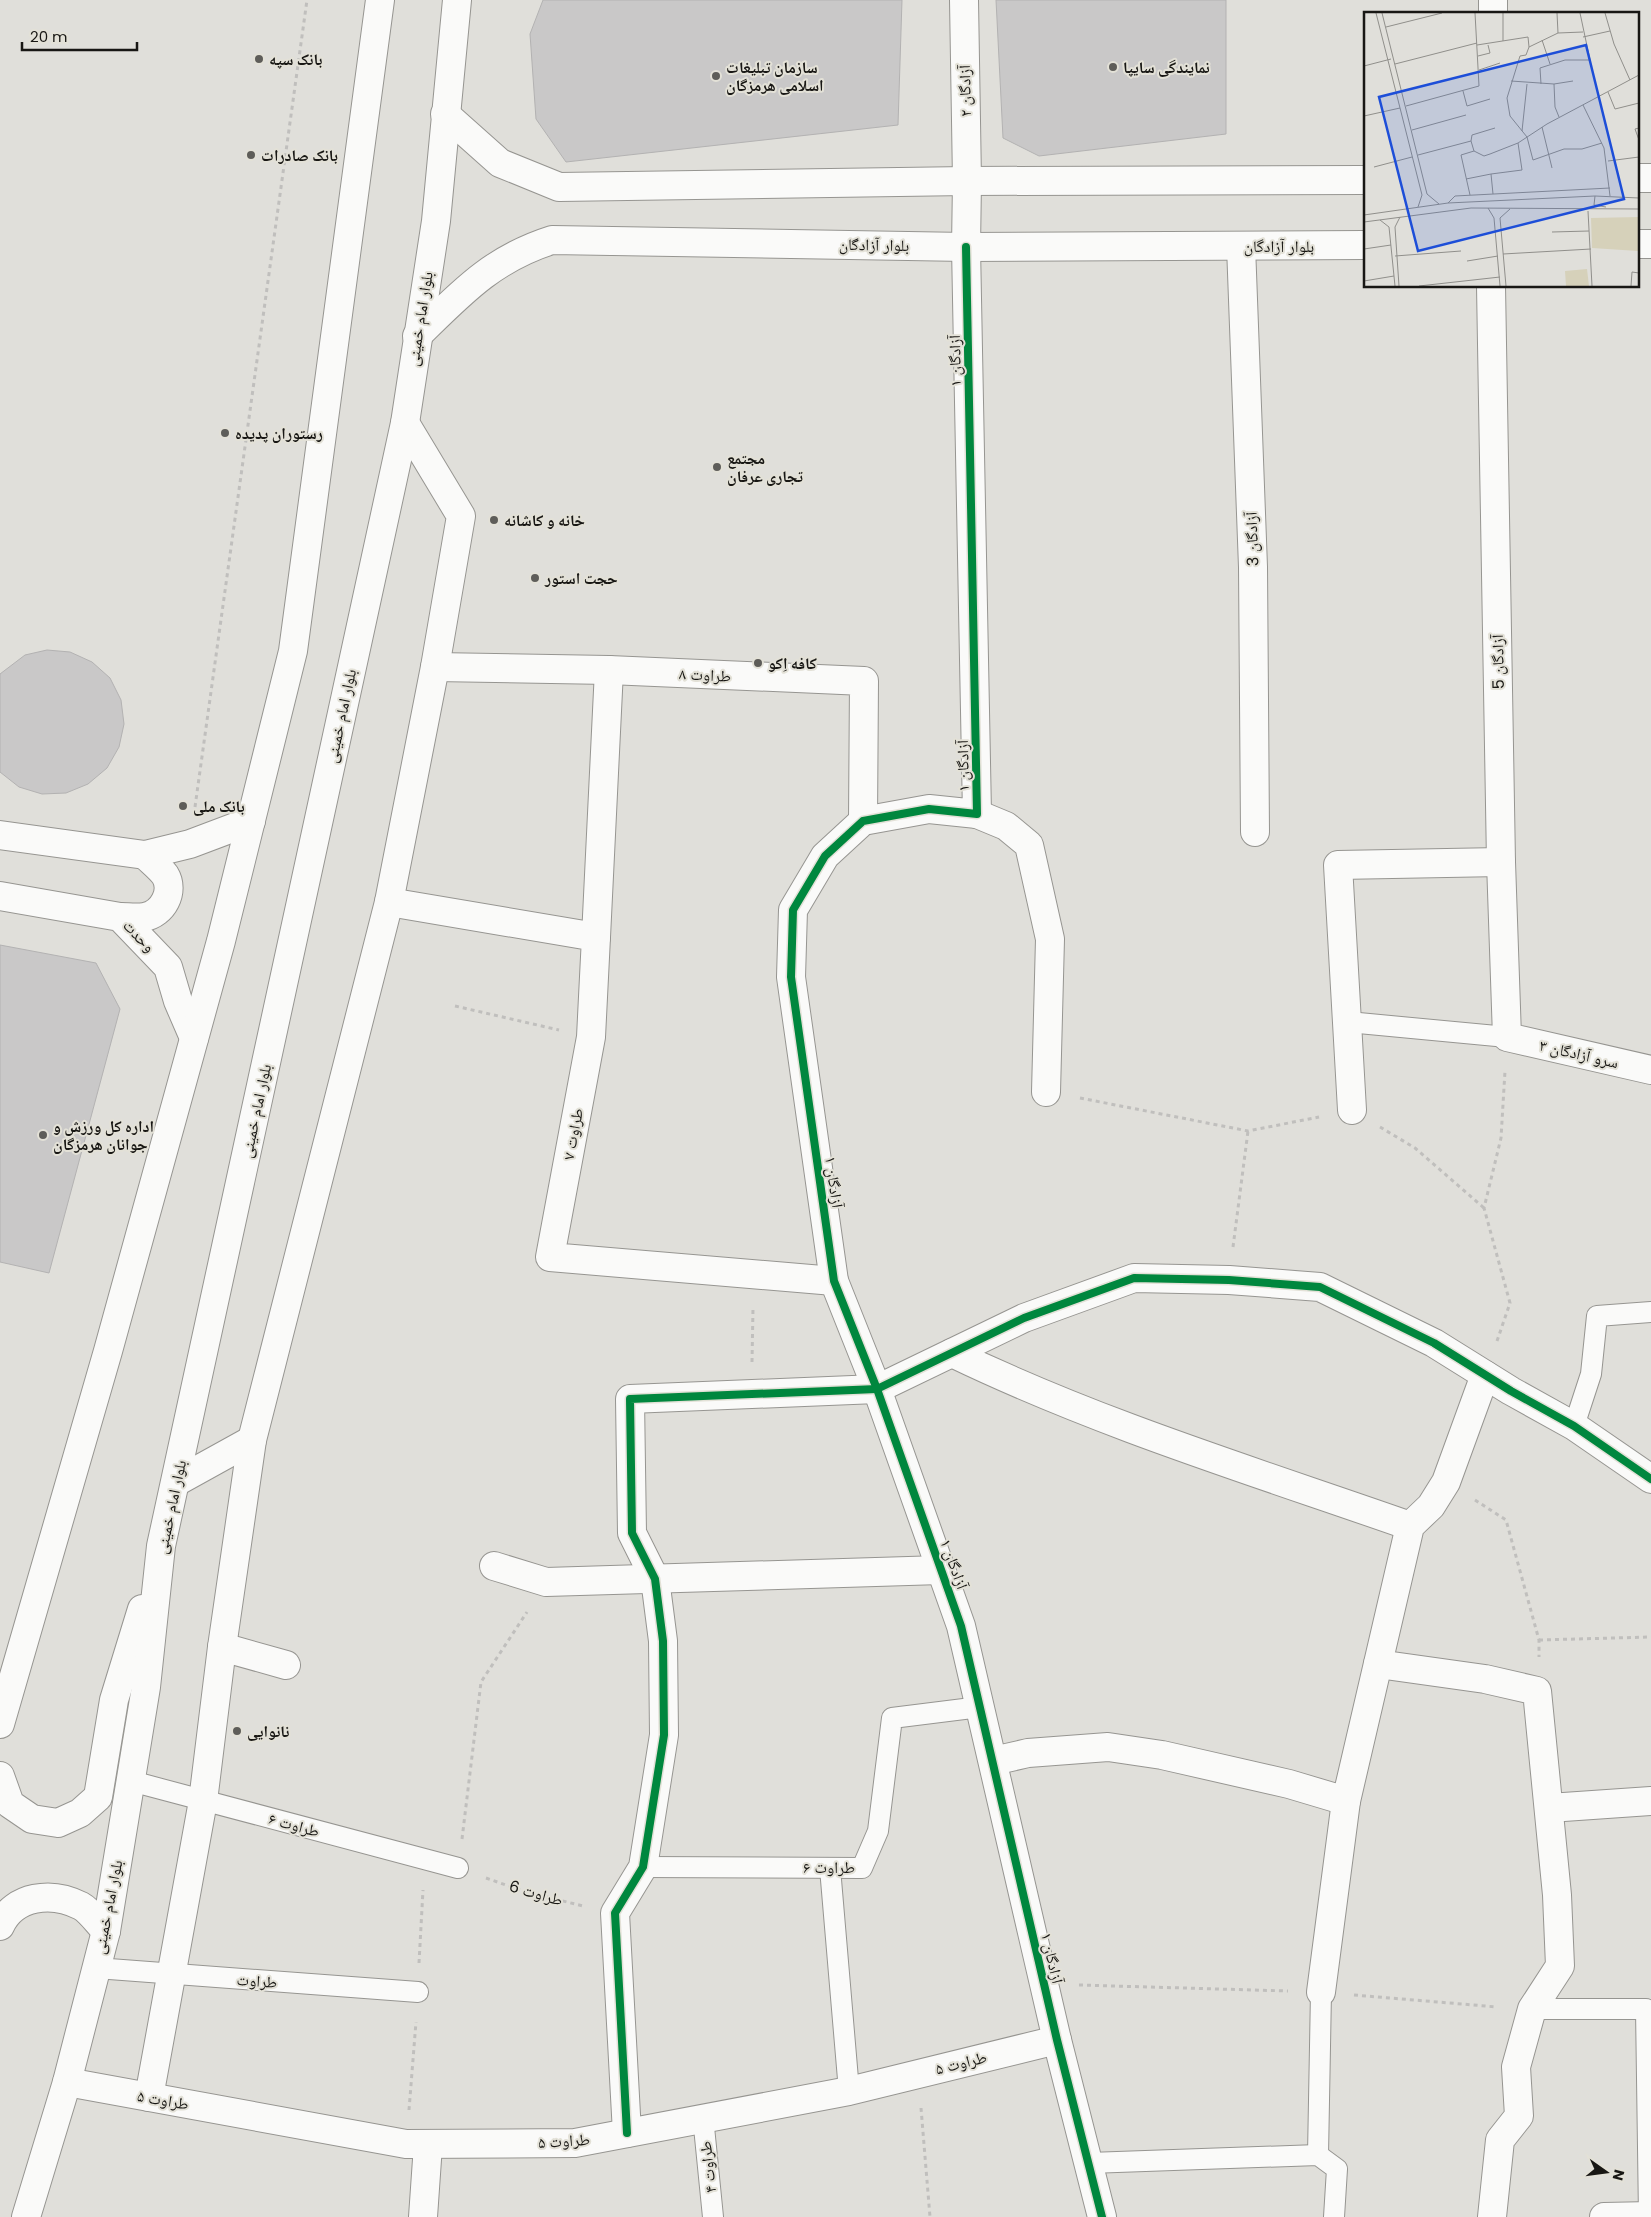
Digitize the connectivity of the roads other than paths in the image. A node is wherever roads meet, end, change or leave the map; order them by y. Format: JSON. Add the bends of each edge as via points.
{"nodes":[{"id":1,"x":380,"y":0,"type":"edge"},
{"id":2,"x":457,"y":0,"type":"edge"},
{"id":3,"x":964,"y":0,"type":"edge"},
{"id":4,"x":445,"y":114,"type":"junction"},
{"id":5,"x":1638,"y":178,"type":"edge"},
{"id":6,"x":1651,"y":178,"type":"edge"},
{"id":7,"x":1364,"y":180,"type":"edge"},
{"id":8,"x":967,"y":181,"type":"junction"},
{"id":9,"x":1638,"y":244,"type":"edge"},
{"id":10,"x":1651,"y":244,"type":"edge"},
{"id":11,"x":1364,"y":245,"type":"edge"},
{"id":12,"x":1241,"y":246,"type":"junction"},
{"id":13,"x":966,"y":247,"type":"junction"},
{"id":14,"x":1491,"y":288,"type":"edge"},
{"id":15,"x":417,"y":336,"type":"junction"},
{"id":16,"x":405,"y":423,"type":"junction"},
{"id":17,"x":435,"y":667,"type":"junction"},
{"id":18,"x":610,"y":670,"type":"junction"},
{"id":19,"x":978,"y":814,"type":"junction"},
{"id":20,"x":251,"y":821,"type":"junction"},
{"id":21,"x":863,"y":821,"type":"junction"},
{"id":22,"x":1255,"y":832,"type":"dead end"},
{"id":23,"x":0,"y":835,"type":"edge"},
{"id":24,"x":145,"y":855,"type":"junction"},
{"id":25,"x":1501,"y":862,"type":"junction"},
{"id":26,"x":0,"y":896,"type":"edge"},
{"id":27,"x":388,"y":902,"type":"junction"},
{"id":28,"x":120,"y":916,"type":"junction"},
{"id":29,"x":596,"y":937,"type":"junction"},
{"id":30,"x":1348,"y":1022,"type":"junction"},
{"id":31,"x":1507,"y":1037,"type":"junction"},
{"id":32,"x":194,"y":1038,"type":"junction"},
{"id":33,"x":1651,"y":1070,"type":"edge"},
{"id":34,"x":1046,"y":1092,"type":"road end"},
{"id":35,"x":1352,"y":1110,"type":"road end"},
{"id":36,"x":834,"y":1281,"type":"junction"},
{"id":37,"x":1651,"y":1312,"type":"edge"},
{"id":38,"x":952,"y":1353,"type":"junction"},
{"id":39,"x":1484,"y":1375,"type":"junction"},
{"id":40,"x":877,"y":1389,"type":"junction"},
{"id":41,"x":1574,"y":1426,"type":"junction"},
{"id":42,"x":252,"y":1440,"type":"junction"},
{"id":43,"x":1651,"y":1479,"type":"edge"},
{"id":44,"x":176,"y":1482,"type":"junction"},
{"id":45,"x":1410,"y":1526,"type":"junction"},
{"id":46,"x":160,"y":1546,"type":"junction"},
{"id":47,"x":494,"y":1566,"type":"dead end"},
{"id":48,"x":941,"y":1570,"type":"junction"},
{"id":49,"x":656,"y":1579,"type":"junction"},
{"id":50,"x":222,"y":1646,"type":"junction"},
{"id":51,"x":1378,"y":1664,"type":"junction"},
{"id":52,"x":286,"y":1665,"type":"dead end"},
{"id":53,"x":980,"y":1706,"type":"junction"},
{"id":54,"x":0,"y":1724,"type":"edge"},
{"id":55,"x":993,"y":1760,"type":"junction"},
{"id":56,"x":0,"y":1776,"type":"edge"},
{"id":57,"x":131,"y":1781,"type":"junction"},
{"id":58,"x":204,"y":1801,"type":"junction"},
{"id":59,"x":1346,"y":1801,"type":"junction"},
{"id":60,"x":1651,"y":1802,"type":"edge"},
{"id":61,"x":1549,"y":1808,"type":"junction"},
{"id":62,"x":642,"y":1866,"type":"junction"},
{"id":63,"x":458,"y":1868,"type":"road end"},
{"id":64,"x":830,"y":1868,"type":"junction"},
{"id":65,"x":0,"y":1926,"type":"edge"},
{"id":66,"x":106,"y":1931,"type":"junction"},
{"id":67,"x":96,"y":1968,"type":"junction"},
{"id":68,"x":171,"y":1974,"type":"junction"},
{"id":69,"x":418,"y":1992,"type":"dead end"},
{"id":70,"x":1321,"y":1992,"type":"joint"},
{"id":71,"x":1532,"y":2010,"type":"junction"},
{"id":72,"x":1056,"y":2040,"type":"junction"},
{"id":73,"x":67,"y":2082,"type":"junction"},
{"id":74,"x":849,"y":2091,"type":"junction"},
{"id":75,"x":149,"y":2097,"type":"junction"},
{"id":76,"x":703,"y":2117,"type":"junction"},
{"id":77,"x":627,"y":2133,"type":"junction"},
{"id":78,"x":428,"y":2145,"type":"junction"},
{"id":79,"x":1318,"y":2155,"type":"junction"},
{"id":80,"x":1089,"y":2163,"type":"junction"},
{"id":81,"x":1650,"y":2216,"type":"edge"},
{"id":82,"x":26,"y":2217,"type":"edge"},
{"id":83,"x":422,"y":2217,"type":"edge"},
{"id":84,"x":713,"y":2217,"type":"edge"},
{"id":85,"x":1102,"y":2217,"type":"edge"},
{"id":86,"x":1334,"y":2217,"type":"edge"},
{"id":87,"x":1492,"y":2217,"type":"edge"},
{"id":88,"x":1604,"y":2217,"type":"edge"}],
"edges":[{"from":1,"to":20,"type":"street","via":[[294,651]]},
{"from":2,"to":4,"type":"street","name":"بلوار امام خمینی"},
{"from":3,"to":8,"type":"street","name":"آزادگان ۲"},
{"from":4,"to":8,"type":"street","via":[[500,163],[559,187]]},
{"from":4,"to":15,"type":"street","name":"بلوار امام خمینی","via":[[436,220]]},
{"from":5,"to":6,"type":"street"},
{"from":7,"to":8,"type":"street"},
{"from":8,"to":13,"type":"street","name":"آزادگان ۲"},
{"from":9,"to":10,"type":"street"},
{"from":11,"to":12,"type":"street","name":"بلوار آزادگان"},
{"from":12,"to":13,"type":"street","name":"بلوار آزادگان"},
{"from":12,"to":22,"type":"street","name":"آزادگان 3","via":[[1253,567]]},
{"from":13,"to":15,"type":"street","name":"بلوار آزادگان","via":[[552,240],[500,262],[473,282]]},
{"from":13,"to":19,"type":"street","name":"آزادگان ۱"},
{"from":14,"to":25,"type":"street","name":"آزادگان 5"},
{"from":15,"to":16,"type":"street","name":"بلوار امام خمینی"},
{"from":16,"to":17,"type":"street","via":[[460,516]]},
{"from":16,"to":44,"type":"street","name":"بلوار امام خمینی"},
{"from":17,"to":18,"type":"street","name":"طراوت ۸"},
{"from":17,"to":27,"type":"street"},
{"from":18,"to":21,"type":"street","name":"طراوت ۸","via":[[864,681]]},
{"from":18,"to":29,"type":"street","name":"طراوت ۷"},
{"from":19,"to":21,"type":"street","name":"آزادگان ۱","via":[[929,809]]},
{"from":19,"to":34,"type":"street","via":[[1006,826],[1029,845],[1050,939]]},
{"from":20,"to":24,"type":"street","via":[[190,844]]},
{"from":20,"to":32,"type":"street"},
{"from":21,"to":36,"type":"street","name":"آزادگان ۱","via":[[825,856],[793,910],[791,977]]},
{"from":23,"to":24,"type":"street"},
{"from":24,"to":28,"type":"street","via":[[164,875],[169,887],[166,900],[156,913],[144,917]]},
{"from":25,"to":30,"type":"street","via":[[1338,865]]},
{"from":25,"to":31,"type":"street","name":"آزادگان 5"},
{"from":26,"to":28,"type":"street","name":"وحدت"},
{"from":27,"to":29,"type":"street"},
{"from":27,"to":42,"type":"street"},
{"from":28,"to":32,"type":"street","name":"وحدت","via":[[168,966]]},
{"from":29,"to":36,"type":"street","name":"طراوت ۷","via":[[591,1038],[550,1257]]},
{"from":30,"to":31,"type":"lane"},
{"from":30,"to":35,"type":"street"},
{"from":31,"to":33,"type":"street","name":"سرو آزادگان ۳"},
{"from":32,"to":54,"type":"street"},
{"from":36,"to":40,"type":"street","name":"آزادگان ۱"},
{"from":37,"to":41,"type":"lane","via":[[1597,1316],[1590,1374]]},
{"from":38,"to":39,"type":"street","via":[[1024,1318],[1134,1278],[1229,1280],[1320,1287],[1434,1343]]},
{"from":38,"to":40,"type":"street"},
{"from":38,"to":45,"type":"street","via":[[1004,1378],[1155,1437]]},
{"from":39,"to":41,"type":"street"},
{"from":39,"to":45,"type":"street","via":[[1446,1482],[1432,1506]]},
{"from":40,"to":48,"type":"street","name":"آزادگان ۱"},
{"from":40,"to":49,"type":"street","via":[[630,1399],[632,1533]]},
{"from":41,"to":43,"type":"street"},
{"from":42,"to":44,"type":"street"},
{"from":42,"to":50,"type":"street"},
{"from":44,"to":46,"type":"street","name":"بلوار امام خمینی"},
{"from":45,"to":51,"type":"street"},
{"from":46,"to":56,"type":"street","via":[[114,1700],[98,1797],[80,1813],[58,1823],[32,1819],[10,1804]]},
{"from":46,"to":57,"type":"street","name":"بلوار امام خمینی","via":[[146,1687]]},
{"from":47,"to":49,"type":"street","via":[[546,1582]]},
{"from":48,"to":49,"type":"street"},
{"from":48,"to":53,"type":"street","name":"آزادگان ۱","via":[[961,1626]]},
{"from":49,"to":62,"type":"street","via":[[663,1641],[664,1735]]},
{"from":50,"to":52,"type":"street"},
{"from":50,"to":58,"type":"street"},
{"from":51,"to":59,"type":"street"},
{"from":51,"to":61,"type":"street","via":[[1537,1690]]},
{"from":53,"to":55,"type":"street","name":"آزادگان ۱"},
{"from":53,"to":64,"type":"lane","name":"طراوت ۶","via":[[892,1718],[878,1831],[862,1868]]},
{"from":55,"to":59,"type":"street","via":[[1028,1753],[1108,1747],[1162,1755]]},
{"from":55,"to":72,"type":"street","name":"آزادگان ۱"},
{"from":57,"to":58,"type":"lane","name":"طراوت ۶"},
{"from":57,"to":66,"type":"street","name":"بلوار امام خمینی"},
{"from":58,"to":63,"type":"lane","name":"طراوت ۶"},
{"from":58,"to":68,"type":"street"},
{"from":59,"to":70,"type":"street"},
{"from":60,"to":61,"type":"street"},
{"from":61,"to":71,"type":"street","via":[[1560,1966]]},
{"from":62,"to":64,"type":"lane","name":"طراوت ۶"},
{"from":62,"to":77,"type":"street","via":[[615,1914]]},
{"from":64,"to":74,"type":"lane"},
{"from":65,"to":66,"type":"street","via":[[5,1916],[22,1902],[61,1898],[82,1907]]},
{"from":66,"to":67,"type":"street","name":"بلوار امام خمینی"},
{"from":67,"to":68,"type":"lane","name":"طراوت"},
{"from":67,"to":73,"type":"street","name":"بلوار امام خمینی"},
{"from":68,"to":69,"type":"lane","name":"طراوت"},
{"from":68,"to":75,"type":"street"},
{"from":70,"to":79,"type":"lane"},
{"from":71,"to":81,"type":"lane","via":[[1646,2009]]},
{"from":71,"to":87,"type":"street","via":[[1516,2068],[1519,2116],[1500,2140]]},
{"from":72,"to":74,"type":"street","name":"طراوت ۵"},
{"from":72,"to":80,"type":"street","name":"آزادگان ۱"},
{"from":73,"to":75,"type":"street","name":"طراوت ۵"},
{"from":73,"to":82,"type":"street","name":"بلوار امام خمینی"},
{"from":74,"to":76,"type":"street","name":"طراوت ۵"},
{"from":75,"to":78,"type":"street","name":"طراوت ۵","via":[[406,2144]]},
{"from":76,"to":77,"type":"street","name":"طراوت ۵"},
{"from":76,"to":84,"type":"lane","name":"طراوت ۴"},
{"from":77,"to":78,"type":"street","name":"طراوت ۵","via":[[575,2143]]},
{"from":78,"to":83,"type":"street"},
{"from":79,"to":80,"type":"lane"},
{"from":79,"to":86,"type":"lane","via":[[1337,2169]]},
{"from":80,"to":85,"type":"street","name":"آزادگان ۱"},
{"from":81,"to":88,"type":"street"}]}
